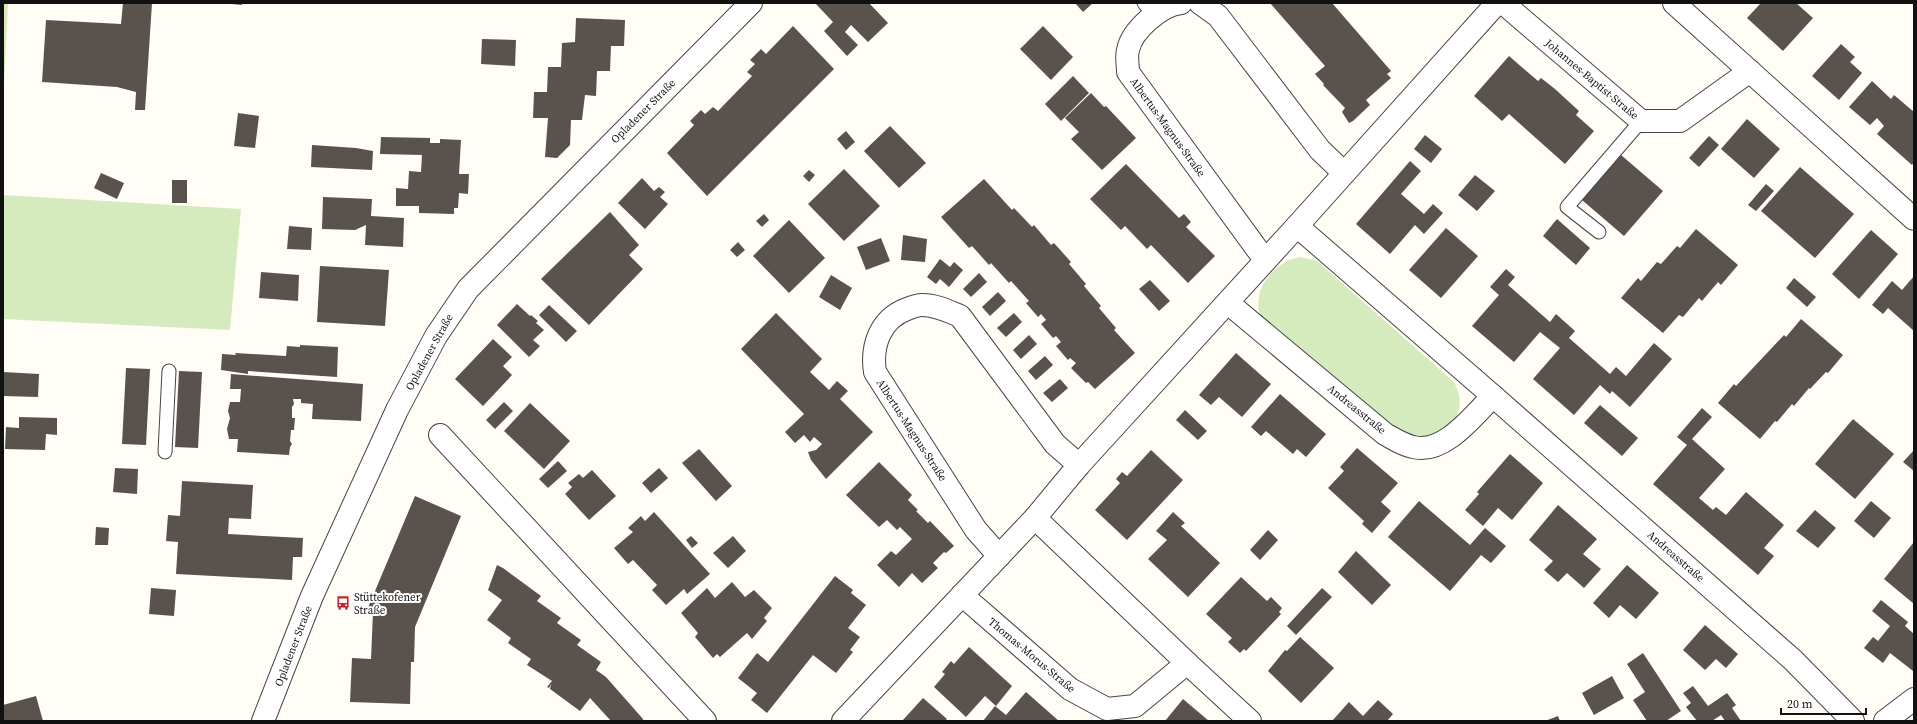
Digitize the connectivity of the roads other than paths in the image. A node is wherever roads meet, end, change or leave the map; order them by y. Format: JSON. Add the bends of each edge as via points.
{"nodes":[{"id":1,"x":751,"y":3,"type":"edge"},
{"id":2,"x":1181,"y":3,"type":"edge"},
{"id":3,"x":1200,"y":3,"type":"edge"},
{"id":4,"x":1497,"y":3,"type":"edge"},
{"id":5,"x":1503,"y":3,"type":"edge"},
{"id":6,"x":1674,"y":3,"type":"edge"},
{"id":7,"x":1149,"y":9,"type":"edge"},
{"id":8,"x":1750,"y":71,"type":"junction"},
{"id":9,"x":1641,"y":121,"type":"junction"},
{"id":10,"x":1344,"y":173,"type":"junction"},
{"id":11,"x":1914,"y":219,"type":"edge"},
{"id":12,"x":1297,"y":226,"type":"junction"},
{"id":13,"x":1599,"y":232,"type":"dead end"},
{"id":14,"x":1265,"y":260,"type":"junction"},
{"id":15,"x":1228,"y":303,"type":"junction"},
{"id":16,"x":170,"y":371,"type":"dead end"},
{"id":17,"x":1493,"y":396,"type":"junction"},
{"id":18,"x":440,"y":435,"type":"dead end"},
{"id":19,"x":165,"y":452,"type":"dead end"},
{"id":20,"x":1078,"y":465,"type":"junction"},
{"id":21,"x":1035,"y":518,"type":"junction"},
{"id":22,"x":999,"y":556,"type":"junction"},
{"id":23,"x":962,"y":595,"type":"junction"},
{"id":24,"x":1187,"y":663,"type":"junction"},
{"id":25,"x":1914,"y":699,"type":"edge"},
{"id":26,"x":263,"y":721,"type":"edge"},
{"id":27,"x":705,"y":721,"type":"edge"},
{"id":28,"x":843,"y":721,"type":"edge"},
{"id":29,"x":1250,"y":721,"type":"edge"},
{"id":30,"x":1853,"y":721,"type":"edge"},
{"id":31,"x":1885,"y":721,"type":"edge"}],
"edges":[{"from":1,"to":26,"type":"street","name":"Opladener Straße","via":[[474,284],[453,309],[397,410],[312,596]]},
{"from":2,"to":7,"type":"street","name":"Albertus-Magnus-Straße"},
{"from":3,"to":10,"type":"street","via":[[1218,16],[1320,150]]},
{"from":4,"to":10,"type":"street"},
{"from":5,"to":9,"type":"street","name":"Johannes-Baptist-Straße"},
{"from":6,"to":8,"type":"street"},
{"from":7,"to":14,"type":"street","name":"Albertus-Magnus-Straße","via":[[1128,50],[1128,72]]},
{"from":8,"to":9,"type":"street","name":"Johannes-Baptist-Straße","via":[[1680,121]]},
{"from":8,"to":11,"type":"street"},
{"from":9,"to":13,"type":"lane","via":[[1568,207]]},
{"from":10,"to":12,"type":"street"},
{"from":12,"to":14,"type":"street"},
{"from":12,"to":17,"type":"street","name":"Andreasstraße"},
{"from":14,"to":15,"type":"street"},
{"from":15,"to":17,"type":"street","name":"Andreasstraße","via":[[1385,434],[1414,448],[1432,446],[1450,438]]},
{"from":15,"to":20,"type":"street"},
{"from":16,"to":19,"type":"lane"},
{"from":17,"to":30,"type":"street","name":"Andreasstraße","via":[[1793,660]]},
{"from":18,"to":27,"type":"street"},
{"from":20,"to":21,"type":"street"},
{"from":20,"to":22,"type":"street","name":"Albertus-Magnus-Straße","via":[[1056,444],[960,316],[943,308],[920,305],[903,310],[884,326],[874,348],[875,372],[976,530]]},
{"from":21,"to":22,"type":"street"},
{"from":21,"to":24,"type":"street"},
{"from":22,"to":23,"type":"street"},
{"from":23,"to":24,"type":"street","name":"Thomas-Morus-Straße","via":[[1070,689],[1106,709],[1135,706]]},
{"from":23,"to":28,"type":"street"},
{"from":24,"to":29,"type":"street"},
{"from":25,"to":31,"type":"street"}]}
